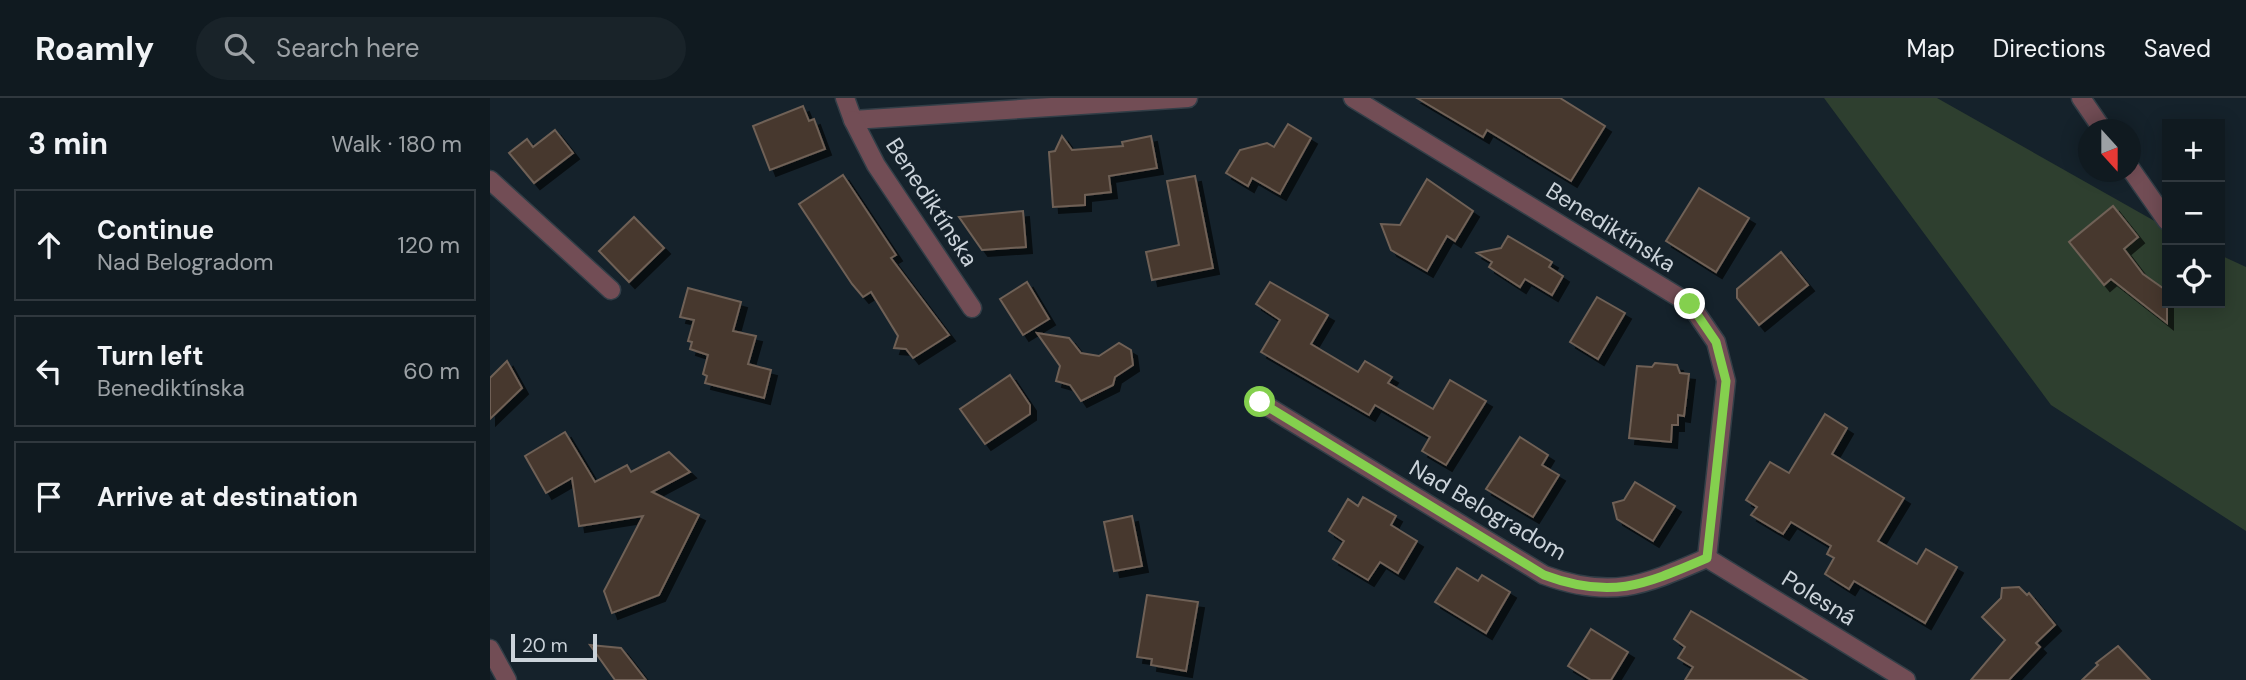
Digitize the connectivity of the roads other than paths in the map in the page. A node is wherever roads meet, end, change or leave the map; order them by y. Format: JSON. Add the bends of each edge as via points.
{"nodes":[{"id":1,"x":845,"y":98,"type":"edge"},
{"id":2,"x":1188,"y":98,"type":"edge"},
{"id":3,"x":1353,"y":98,"type":"edge"},
{"id":4,"x":2081,"y":98,"type":"edge"},
{"id":5,"x":2095,"y":119,"type":"edge"},
{"id":6,"x":853,"y":120,"type":"junction"},
{"id":7,"x":490,"y":180,"type":"edge"},
{"id":8,"x":2140,"y":182,"type":"edge"},
{"id":9,"x":2162,"y":214,"type":"edge"},
{"id":10,"x":611,"y":290,"type":"dead end"},
{"id":11,"x":972,"y":308,"type":"dead end"},
{"id":12,"x":1260,"y":402,"type":"dead end"},
{"id":13,"x":1707,"y":558,"type":"junction"},
{"id":14,"x":490,"y":649,"type":"edge"},
{"id":15,"x":507,"y":680,"type":"edge"},
{"id":16,"x":1906,"y":680,"type":"edge"}],
"edges":[{"from":1,"to":6,"type":"street","name":"Benediktínska"},
{"from":2,"to":6,"type":"street","name":"Benediktínska"},
{"from":3,"to":13,"type":"street","name":"Benediktínska","via":[[1690,304],[1705,322],[1716,342],[1726,381]]},
{"from":4,"to":5,"type":"street"},
{"from":6,"to":11,"type":"street","name":"Benediktínska","via":[[876,165]]},
{"from":7,"to":10,"type":"street"},
{"from":8,"to":9,"type":"street"},
{"from":12,"to":13,"type":"street","name":"Nad Belogradom","via":[[1544,575],[1569,584],[1594,590],[1624,587],[1656,580]]},
{"from":13,"to":16,"type":"street","name":"Polesná"},
{"from":14,"to":15,"type":"street"}]}
